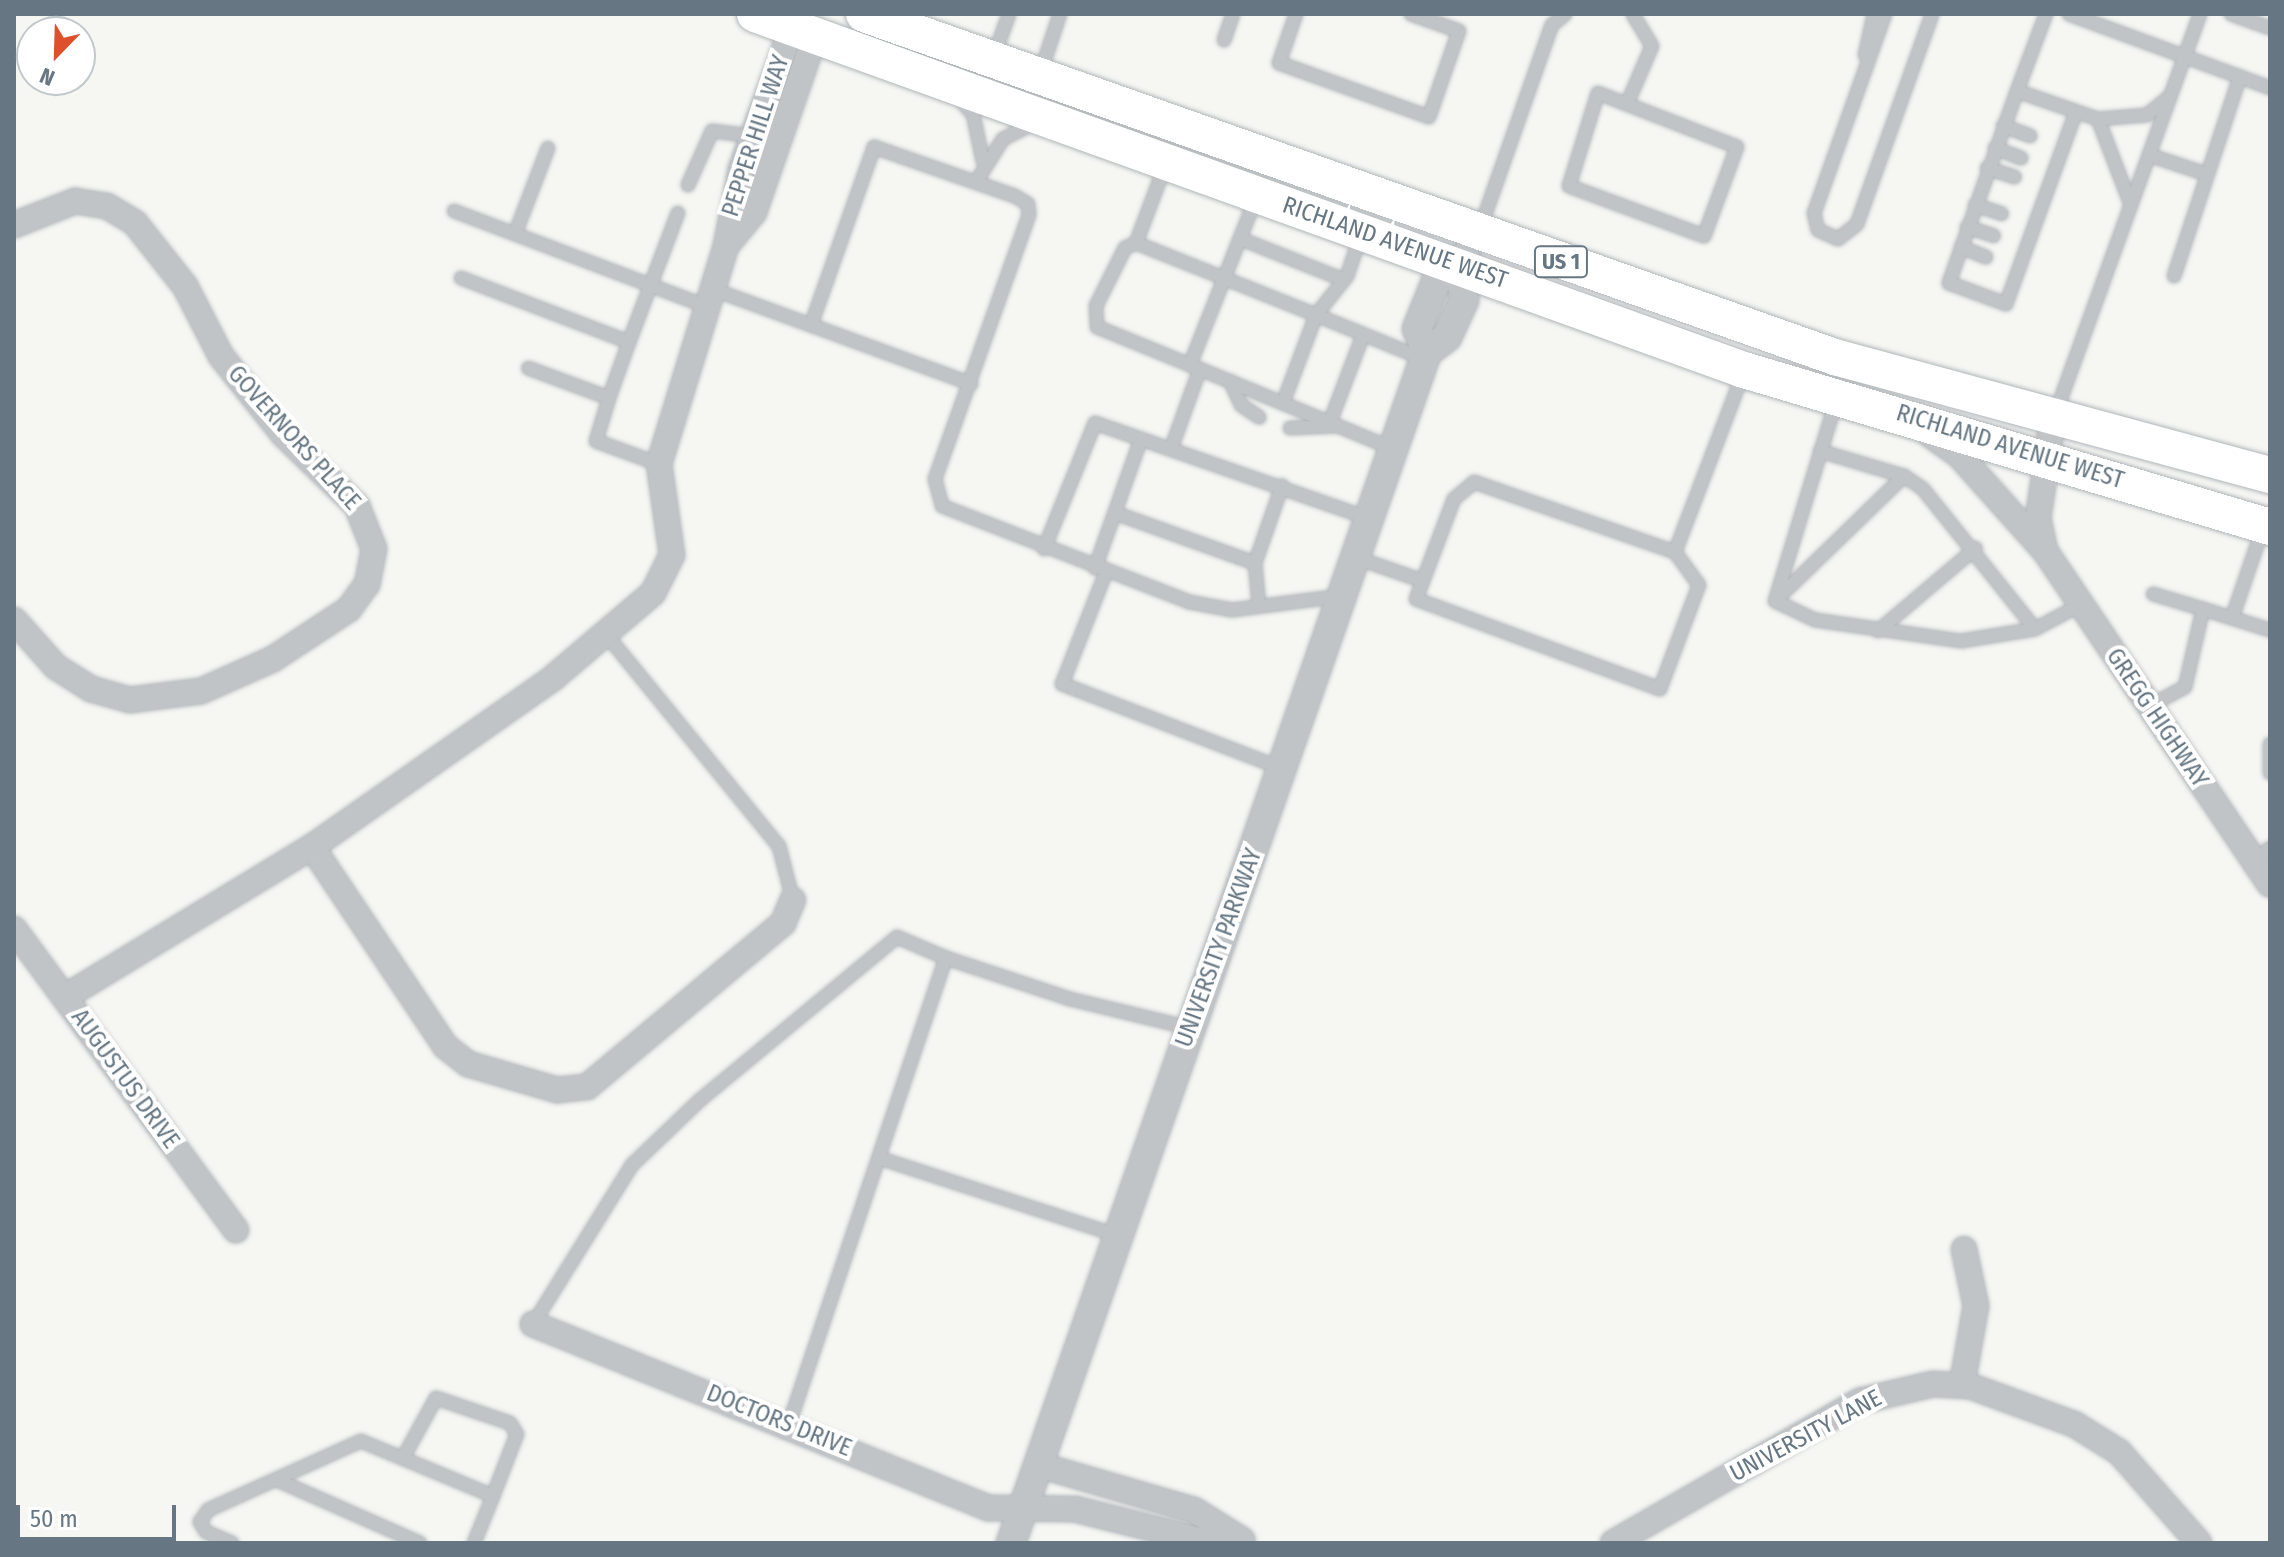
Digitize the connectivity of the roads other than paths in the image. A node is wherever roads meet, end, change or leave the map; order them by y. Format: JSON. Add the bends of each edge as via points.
{"nodes":[{"id":1,"x":755,"y":14,"type":"edge"},
{"id":2,"x":864,"y":14,"type":"edge"},
{"id":3,"x":1009,"y":14,"type":"edge"},
{"id":4,"x":1060,"y":14,"type":"edge"},
{"id":5,"x":1233,"y":14,"type":"edge"},
{"id":6,"x":1296,"y":14,"type":"edge"},
{"id":7,"x":1411,"y":14,"type":"edge"},
{"id":8,"x":1565,"y":14,"type":"edge"},
{"id":9,"x":1633,"y":14,"type":"edge"},
{"id":10,"x":1874,"y":14,"type":"edge"},
{"id":11,"x":1885,"y":14,"type":"edge"},
{"id":12,"x":1932,"y":14,"type":"edge"},
{"id":13,"x":2046,"y":14,"type":"edge"},
{"id":14,"x":2069,"y":14,"type":"edge"},
{"id":15,"x":2200,"y":14,"type":"edge"},
{"id":16,"x":2231,"y":14,"type":"edge"},
{"id":17,"x":2270,"y":28,"type":"edge"},
{"id":18,"x":803,"y":32,"type":"junction"},
{"id":19,"x":1224,"y":40,"type":"dead end"},
{"id":20,"x":2185,"y":56,"type":"junction"},
{"id":21,"x":993,"y":60,"type":"junction"},
{"id":22,"x":1863,"y":74,"type":"junction"},
{"id":23,"x":928,"y":76,"type":"junction"},
{"id":24,"x":1039,"y":77,"type":"junction"},
{"id":25,"x":2240,"y":77,"type":"junction"},
{"id":26,"x":2270,"y":88,"type":"edge"},
{"id":27,"x":2017,"y":91,"type":"junction"},
{"id":28,"x":2170,"y":96,"type":"junction"},
{"id":29,"x":1627,"y":104,"type":"junction"},
{"id":30,"x":2076,"y":112,"type":"junction"},
{"id":31,"x":1048,"y":119,"type":"junction"},
{"id":32,"x":2098,"y":119,"type":"junction"},
{"id":33,"x":2003,"y":126,"type":"junction"},
{"id":34,"x":753,"y":136,"type":"junction"},
{"id":35,"x":2030,"y":136,"type":"dead end"},
{"id":36,"x":548,"y":148,"type":"dead end"},
{"id":37,"x":1995,"y":148,"type":"junction"},
{"id":38,"x":2149,"y":155,"type":"junction"},
{"id":39,"x":2021,"y":158,"type":"dead end"},
{"id":40,"x":983,"y":161,"type":"junction"},
{"id":41,"x":1168,"y":161,"type":"junction"},
{"id":42,"x":1987,"y":168,"type":"junction"},
{"id":43,"x":2203,"y":173,"type":"junction"},
{"id":44,"x":2015,"y":177,"type":"dead end"},
{"id":45,"x":976,"y":182,"type":"junction"},
{"id":46,"x":688,"y":185,"type":"dead end"},
{"id":47,"x":1258,"y":194,"type":"junction"},
{"id":48,"x":1975,"y":205,"type":"junction"},
{"id":49,"x":2131,"y":205,"type":"junction"},
{"id":50,"x":454,"y":211,"type":"dead end"},
{"id":51,"x":678,"y":213,"type":"dead end"},
{"id":52,"x":2002,"y":214,"type":"dead end"},
{"id":53,"x":14,"y":225,"type":"edge"},
{"id":54,"x":1967,"y":227,"type":"junction"},
{"id":55,"x":1362,"y":232,"type":"junction"},
{"id":56,"x":1478,"y":233,"type":"junction"},
{"id":57,"x":515,"y":234,"type":"junction"},
{"id":58,"x":1994,"y":236,"type":"dead end"},
{"id":59,"x":1241,"y":239,"type":"junction"},
{"id":60,"x":1136,"y":243,"type":"junction"},
{"id":61,"x":726,"y":246,"type":"junction"},
{"id":62,"x":1961,"y":247,"type":"junction"},
{"id":63,"x":1986,"y":257,"type":"dead end"},
{"id":64,"x":1460,"y":265,"type":"junction"},
{"id":65,"x":2174,"y":276,"type":"dead end"},
{"id":66,"x":461,"y":278,"type":"dead end"},
{"id":67,"x":1223,"y":279,"type":"junction"},
{"id":68,"x":1344,"y":280,"type":"junction"},
{"id":69,"x":651,"y":286,"type":"junction"},
{"id":70,"x":709,"y":298,"type":"junction"},
{"id":71,"x":1316,"y":315,"type":"junction"},
{"id":72,"x":811,"y":325,"type":"junction"},
{"id":73,"x":1363,"y":335,"type":"junction"},
{"id":74,"x":629,"y":342,"type":"junction"},
{"id":75,"x":1426,"y":356,"type":"junction"},
{"id":76,"x":1195,"y":367,"type":"junction"},
{"id":77,"x":528,"y":368,"type":"dead end"},
{"id":78,"x":1744,"y":370,"type":"junction"},
{"id":79,"x":1230,"y":381,"type":"junction"},
{"id":80,"x":971,"y":384,"type":"junction"},
{"id":81,"x":609,"y":398,"type":"junction"},
{"id":82,"x":1854,"y":401,"type":"junction"},
{"id":83,"x":1283,"y":403,"type":"junction"},
{"id":84,"x":1259,"y":417,"type":"dead end"},
{"id":85,"x":2053,"y":418,"type":"junction"},
{"id":86,"x":1334,"y":424,"type":"junction"},
{"id":87,"x":1290,"y":428,"type":"dead end"},
{"id":88,"x":1141,"y":439,"type":"junction"},
{"id":89,"x":1171,"y":449,"type":"junction"},
{"id":90,"x":1394,"y":449,"type":"junction"},
{"id":91,"x":1820,"y":451,"type":"junction"},
{"id":92,"x":2046,"y":458,"type":"junction"},
{"id":93,"x":659,"y":464,"type":"junction"},
{"id":94,"x":2270,"y":475,"type":"edge"},
{"id":95,"x":1904,"y":476,"type":"junction"},
{"id":96,"x":1282,"y":486,"type":"junction"},
{"id":97,"x":1115,"y":513,"type":"junction"},
{"id":98,"x":1371,"y":518,"type":"junction"},
{"id":99,"x":2267,"y":526,"type":"edge"},
{"id":100,"x":1976,"y":548,"type":"junction"},
{"id":101,"x":1044,"y":549,"type":"junction"},
{"id":102,"x":2045,"y":551,"type":"junction"},
{"id":103,"x":1675,"y":552,"type":"junction"},
{"id":104,"x":1357,"y":558,"type":"junction"},
{"id":105,"x":1255,"y":563,"type":"junction"},
{"id":106,"x":1100,"y":570,"type":"junction"},
{"id":107,"x":1423,"y":581,"type":"junction"},
{"id":108,"x":2153,"y":594,"type":"dead end"},
{"id":109,"x":1345,"y":595,"type":"junction"},
{"id":110,"x":1775,"y":601,"type":"junction"},
{"id":111,"x":2080,"y":605,"type":"junction"},
{"id":112,"x":1259,"y":606,"type":"junction"},
{"id":113,"x":2203,"y":609,"type":"junction"},
{"id":114,"x":2232,"y":618,"type":"junction"},
{"id":115,"x":14,"y":620,"type":"edge"},
{"id":116,"x":2035,"y":629,"type":"junction"},
{"id":117,"x":2270,"y":630,"type":"edge"},
{"id":118,"x":1878,"y":631,"type":"junction"},
{"id":119,"x":605,"y":633,"type":"junction"},
{"id":120,"x":2148,"y":707,"type":"junction"},
{"id":121,"x":2270,"y":744,"type":"edge"},
{"id":122,"x":1283,"y":769,"type":"junction"},
{"id":123,"x":2270,"y":773,"type":"edge"},
{"id":124,"x":312,"y":847,"type":"junction"},
{"id":125,"x":2262,"y":854,"type":"edge"},
{"id":126,"x":2270,"y":884,"type":"edge"},
{"id":127,"x":793,"y":900,"type":"joint"},
{"id":128,"x":14,"y":929,"type":"edge"},
{"id":129,"x":946,"y":958,"type":"junction"},
{"id":130,"x":65,"y":997,"type":"junction"},
{"id":131,"x":1190,"y":1028,"type":"junction"},
{"id":132,"x":879,"y":1158,"type":"junction"},
{"id":133,"x":236,"y":1230,"type":"dead end"},
{"id":134,"x":1113,"y":1234,"type":"junction"},
{"id":135,"x":1964,"y":1249,"type":"dead end"},
{"id":136,"x":533,"y":1324,"type":"joint"},
{"id":137,"x":1962,"y":1385,"type":"junction"},
{"id":138,"x":789,"y":1424,"type":"junction"},
{"id":139,"x":403,"y":1458,"type":"junction"},
{"id":140,"x":1039,"y":1465,"type":"junction"},
{"id":141,"x":277,"y":1480,"type":"junction"},
{"id":142,"x":493,"y":1496,"type":"junction"},
{"id":143,"x":1025,"y":1503,"type":"junction"},
{"id":144,"x":1239,"y":1542,"type":"edge"},
{"id":145,"x":232,"y":1543,"type":"edge"},
{"id":146,"x":420,"y":1543,"type":"edge"},
{"id":147,"x":474,"y":1543,"type":"edge"},
{"id":148,"x":1011,"y":1543,"type":"edge"},
{"id":149,"x":1210,"y":1543,"type":"edge"},
{"id":150,"x":1613,"y":1543,"type":"edge"},
{"id":151,"x":2199,"y":1543,"type":"edge"}],
"edges":[{"from":1,"to":18,"type":"main road","name":"RICHLAND AVENUE WEST","number":"US 1"},
{"from":2,"to":21,"type":"main road","name":"RICHLAND AVENUE WEST","number":"US 1"},
{"from":3,"to":21,"type":"lane"},
{"from":4,"to":24,"type":"lane"},
{"from":5,"to":19,"type":"lane"},
{"from":6,"to":7,"type":"lane","via":[[1279,63],[1429,117],[1459,31]]},
{"from":8,"to":56,"type":"lane","via":[[1552,25]]},
{"from":9,"to":29,"type":"lane","via":[[1652,46]]},
{"from":10,"to":22,"type":"lane"},
{"from":11,"to":22,"type":"lane"},
{"from":12,"to":22,"type":"lane","via":[[1857,224],[1838,239],[1818,230],[1814,213]]},
{"from":13,"to":27,"type":"lane"},
{"from":14,"to":20,"type":"lane"},
{"from":15,"to":20,"type":"lane"},
{"from":16,"to":17,"type":"lane"},
{"from":18,"to":23,"type":"main road","name":"RICHLAND AVENUE WEST","number":"US 1"},
{"from":18,"to":34,"type":"street","name":"PEPPER HILL WAY"},
{"from":18,"to":61,"type":"street","name":"PEPPER HILL WAY","via":[[754,212]]},
{"from":20,"to":25,"type":"lane"},
{"from":20,"to":28,"type":"lane"},
{"from":21,"to":24,"type":"main road","name":"RICHLAND AVENUE WEST","number":"US 1"},
{"from":23,"to":31,"type":"main road","name":"RICHLAND AVENUE WEST","number":"US 1"},
{"from":23,"to":40,"type":"lane","via":[[973,114]]},
{"from":24,"to":56,"type":"main road","name":"RICHLAND AVENUE WEST","number":"US 1"},
{"from":25,"to":26,"type":"lane"},
{"from":25,"to":43,"type":"lane"},
{"from":27,"to":30,"type":"lane"},
{"from":27,"to":33,"type":"lane"},
{"from":28,"to":32,"type":"lane","via":[[2147,115]]},
{"from":28,"to":38,"type":"lane"},
{"from":29,"to":29,"type":"lane","via":[[1598,93],[1569,186],[1704,236],[1737,147]]},
{"from":30,"to":32,"type":"lane"},
{"from":30,"to":62,"type":"lane","via":[[2058,146],[2006,304],[1949,283]]},
{"from":31,"to":40,"type":"lane","via":[[1003,139]]},
{"from":31,"to":41,"type":"main road","name":"RICHLAND AVENUE WEST","number":"US 1"},
{"from":32,"to":49,"type":"lane"},
{"from":33,"to":35,"type":"lane"},
{"from":33,"to":37,"type":"lane"},
{"from":34,"to":46,"type":"lane","via":[[712,131]]},
{"from":34,"to":61,"type":"street","name":"PEPPER HILL WAY","via":[[728,213]]},
{"from":36,"to":57,"type":"lane"},
{"from":37,"to":39,"type":"lane"},
{"from":37,"to":42,"type":"lane"},
{"from":38,"to":43,"type":"lane"},
{"from":38,"to":49,"type":"lane"},
{"from":40,"to":45,"type":"lane"},
{"from":41,"to":47,"type":"main road","name":"RICHLAND AVENUE WEST","number":"US 1"},
{"from":41,"to":60,"type":"lane"},
{"from":42,"to":44,"type":"lane"},
{"from":42,"to":48,"type":"lane"},
{"from":43,"to":65,"type":"lane"},
{"from":45,"to":72,"type":"lane","via":[[874,147]]},
{"from":45,"to":80,"type":"lane","via":[[1028,204],[1029,215]]},
{"from":47,"to":55,"type":"main road","name":"RICHLAND AVENUE WEST","number":"US 1"},
{"from":47,"to":59,"type":"lane"},
{"from":48,"to":52,"type":"lane"},
{"from":48,"to":54,"type":"lane"},
{"from":49,"to":85,"type":"lane"},
{"from":50,"to":57,"type":"lane"},
{"from":51,"to":69,"type":"lane"},
{"from":53,"to":115,"type":"street","name":"GOVERNORS PLACE","via":[[75,201],[107,206],[135,223],[185,286],[221,356],[284,435],[357,506],[374,549],[367,584],[349,609],[273,659],[201,691],[130,700],[91,689],[56,667]]},
{"from":54,"to":58,"type":"lane"},
{"from":54,"to":62,"type":"lane"},
{"from":55,"to":64,"type":"main road","name":"RICHLAND AVENUE WEST","number":"US 1"},
{"from":55,"to":68,"type":"lane"},
{"from":56,"to":64,"type":"street","name":"UNIVERSITY PARKWAY"},
{"from":56,"to":85,"type":"main road","name":"RICHLAND AVENUE WEST","number":"US 1","via":[[1835,357]]},
{"from":57,"to":69,"type":"lane"},
{"from":59,"to":67,"type":"lane"},
{"from":59,"to":68,"type":"lane"},
{"from":60,"to":67,"type":"lane"},
{"from":60,"to":76,"type":"lane","via":[[1125,248],[1096,306],[1097,327]]},
{"from":61,"to":70,"type":"street","name":"PEPPER HILL WAY"},
{"from":62,"to":63,"type":"lane"},
{"from":64,"to":75,"type":"street","name":"UNIVERSITY PARKWAY","via":[[1436,282],[1417,329]]},
{"from":64,"to":78,"type":"main road","name":"RICHLAND AVENUE WEST","number":"US 1"},
{"from":66,"to":74,"type":"lane"},
{"from":67,"to":71,"type":"lane"},
{"from":67,"to":76,"type":"lane"},
{"from":68,"to":71,"type":"lane"},
{"from":69,"to":70,"type":"lane"},
{"from":69,"to":74,"type":"lane"},
{"from":70,"to":72,"type":"lane"},
{"from":70,"to":93,"type":"street","name":"PEPPER HILL WAY"},
{"from":71,"to":73,"type":"lane"},
{"from":71,"to":83,"type":"lane"},
{"from":72,"to":80,"type":"lane"},
{"from":73,"to":75,"type":"lane"},
{"from":73,"to":86,"type":"lane"},
{"from":74,"to":81,"type":"lane"},
{"from":75,"to":90,"type":"street","name":"UNIVERSITY PARKWAY"},
{"from":76,"to":79,"type":"lane"},
{"from":76,"to":89,"type":"lane"},
{"from":77,"to":81,"type":"lane"},
{"from":78,"to":82,"type":"main road","name":"RICHLAND AVENUE WEST","number":"US 1"},
{"from":78,"to":103,"type":"lane"},
{"from":79,"to":83,"type":"lane"},
{"from":79,"to":84,"type":"lane","via":[[1241,405]]},
{"from":80,"to":101,"type":"lane","via":[[933,493],[955,516]]},
{"from":81,"to":93,"type":"lane","via":[[596,441]]},
{"from":82,"to":91,"type":"lane"},
{"from":82,"to":92,"type":"main road","name":"RICHLAND AVENUE WEST","number":"US 1"},
{"from":82,"to":102,"type":"street","name":"GREGG HIGHWAY","via":[[1958,454]]},
{"from":83,"to":86,"type":"lane"},
{"from":85,"to":92,"type":"street","name":"GREGG HIGHWAY"},
{"from":85,"to":94,"type":"main road","name":"RICHLAND AVENUE WEST","number":"US 1"},
{"from":86,"to":87,"type":"lane"},
{"from":86,"to":90,"type":"lane"},
{"from":88,"to":89,"type":"lane"},
{"from":88,"to":97,"type":"lane"},
{"from":88,"to":101,"type":"lane","via":[[1095,423]]},
{"from":89,"to":96,"type":"lane"},
{"from":90,"to":98,"type":"street","name":"UNIVERSITY PARKWAY"},
{"from":91,"to":95,"type":"lane"},
{"from":91,"to":110,"type":"lane"},
{"from":92,"to":99,"type":"main road","name":"RICHLAND AVENUE WEST","number":"US 1"},
{"from":92,"to":102,"type":"street","name":"GREGG HIGHWAY","via":[[2038,518]]},
{"from":93,"to":119,"type":"street","via":[[672,555],[653,593]]},
{"from":95,"to":100,"type":"lane"},
{"from":95,"to":110,"type":"lane"},
{"from":96,"to":98,"type":"lane"},
{"from":96,"to":105,"type":"lane"},
{"from":97,"to":105,"type":"lane"},
{"from":97,"to":106,"type":"lane"},
{"from":98,"to":104,"type":"street","name":"UNIVERSITY PARKWAY"},
{"from":99,"to":114,"type":"lane"},
{"from":100,"to":116,"type":"lane"},
{"from":100,"to":118,"type":"lane"},
{"from":101,"to":106,"type":"lane"},
{"from":102,"to":111,"type":"street","name":"GREGG HIGHWAY"},
{"from":103,"to":107,"type":"lane","via":[[1474,482],[1454,499]]},
{"from":103,"to":107,"type":"lane","via":[[1699,585],[1660,689],[1416,599]]},
{"from":104,"to":107,"type":"lane"},
{"from":104,"to":109,"type":"street","name":"UNIVERSITY PARKWAY"},
{"from":105,"to":112,"type":"lane"},
{"from":106,"to":112,"type":"lane","via":[[1189,602]]},
{"from":106,"to":122,"type":"lane","via":[[1062,684]]},
{"from":108,"to":113,"type":"lane"},
{"from":109,"to":112,"type":"lane"},
{"from":109,"to":122,"type":"street","name":"UNIVERSITY PARKWAY"},
{"from":110,"to":118,"type":"lane","via":[[1815,620]]},
{"from":111,"to":116,"type":"lane"},
{"from":111,"to":120,"type":"street","name":"GREGG HIGHWAY"},
{"from":113,"to":114,"type":"lane"},
{"from":113,"to":120,"type":"lane","via":[[2185,687]]},
{"from":114,"to":117,"type":"lane"},
{"from":116,"to":118,"type":"lane","via":[[1961,641]]},
{"from":119,"to":124,"type":"street"},
{"from":119,"to":127,"type":"lane","via":[[772,836]]},
{"from":120,"to":125,"type":"street","name":"GREGG HIGHWAY"},
{"from":121,"to":123,"type":"lane"},
{"from":122,"to":131,"type":"street","name":"UNIVERSITY PARKWAY"},
{"from":124,"to":127,"type":"street","via":[[445,1046],[468,1064],[557,1090],[587,1087],[783,923]]},
{"from":124,"to":130,"type":"street"},
{"from":125,"to":126,"type":"street","name":"GREGG HIGHWAY"},
{"from":128,"to":130,"type":"street","name":"AUGUSTUS DRIVE"},
{"from":129,"to":131,"type":"lane"},
{"from":129,"to":132,"type":"lane"},
{"from":129,"to":136,"type":"lane","via":[[897,937],[700,1100],[632,1165]]},
{"from":130,"to":133,"type":"street","name":"AUGUSTUS DRIVE"},
{"from":131,"to":134,"type":"street","name":"UNIVERSITY PARKWAY"},
{"from":132,"to":134,"type":"lane"},
{"from":132,"to":138,"type":"lane"},
{"from":134,"to":140,"type":"street","name":"UNIVERSITY PARKWAY"},
{"from":135,"to":137,"type":"street","via":[[1976,1306]]},
{"from":136,"to":138,"type":"street","name":"DOCTORS DRIVE"},
{"from":137,"to":150,"type":"street","name":"UNIVERSITY LANE","via":[[1908,1387],[1860,1401]]},
{"from":137,"to":151,"type":"street","name":"UNIVERSITY LANE","via":[[2045,1410],[2119,1452]]},
{"from":138,"to":143,"type":"street","name":"DOCTORS DRIVE","via":[[988,1508]]},
{"from":139,"to":141,"type":"lane","via":[[361,1441]]},
{"from":139,"to":142,"type":"lane"},
{"from":139,"to":142,"type":"lane","via":[[436,1398],[510,1423],[517,1434]]},
{"from":140,"to":143,"type":"street","name":"UNIVERSITY PARKWAY"},
{"from":140,"to":144,"type":"street","via":[[1194,1510]]},
{"from":141,"to":145,"type":"lane","via":[[208,1510],[200,1522],[206,1532]]},
{"from":141,"to":146,"type":"lane"},
{"from":142,"to":147,"type":"lane"},
{"from":143,"to":148,"type":"street","name":"UNIVERSITY PARKWAY"},
{"from":143,"to":149,"type":"street"}]}
